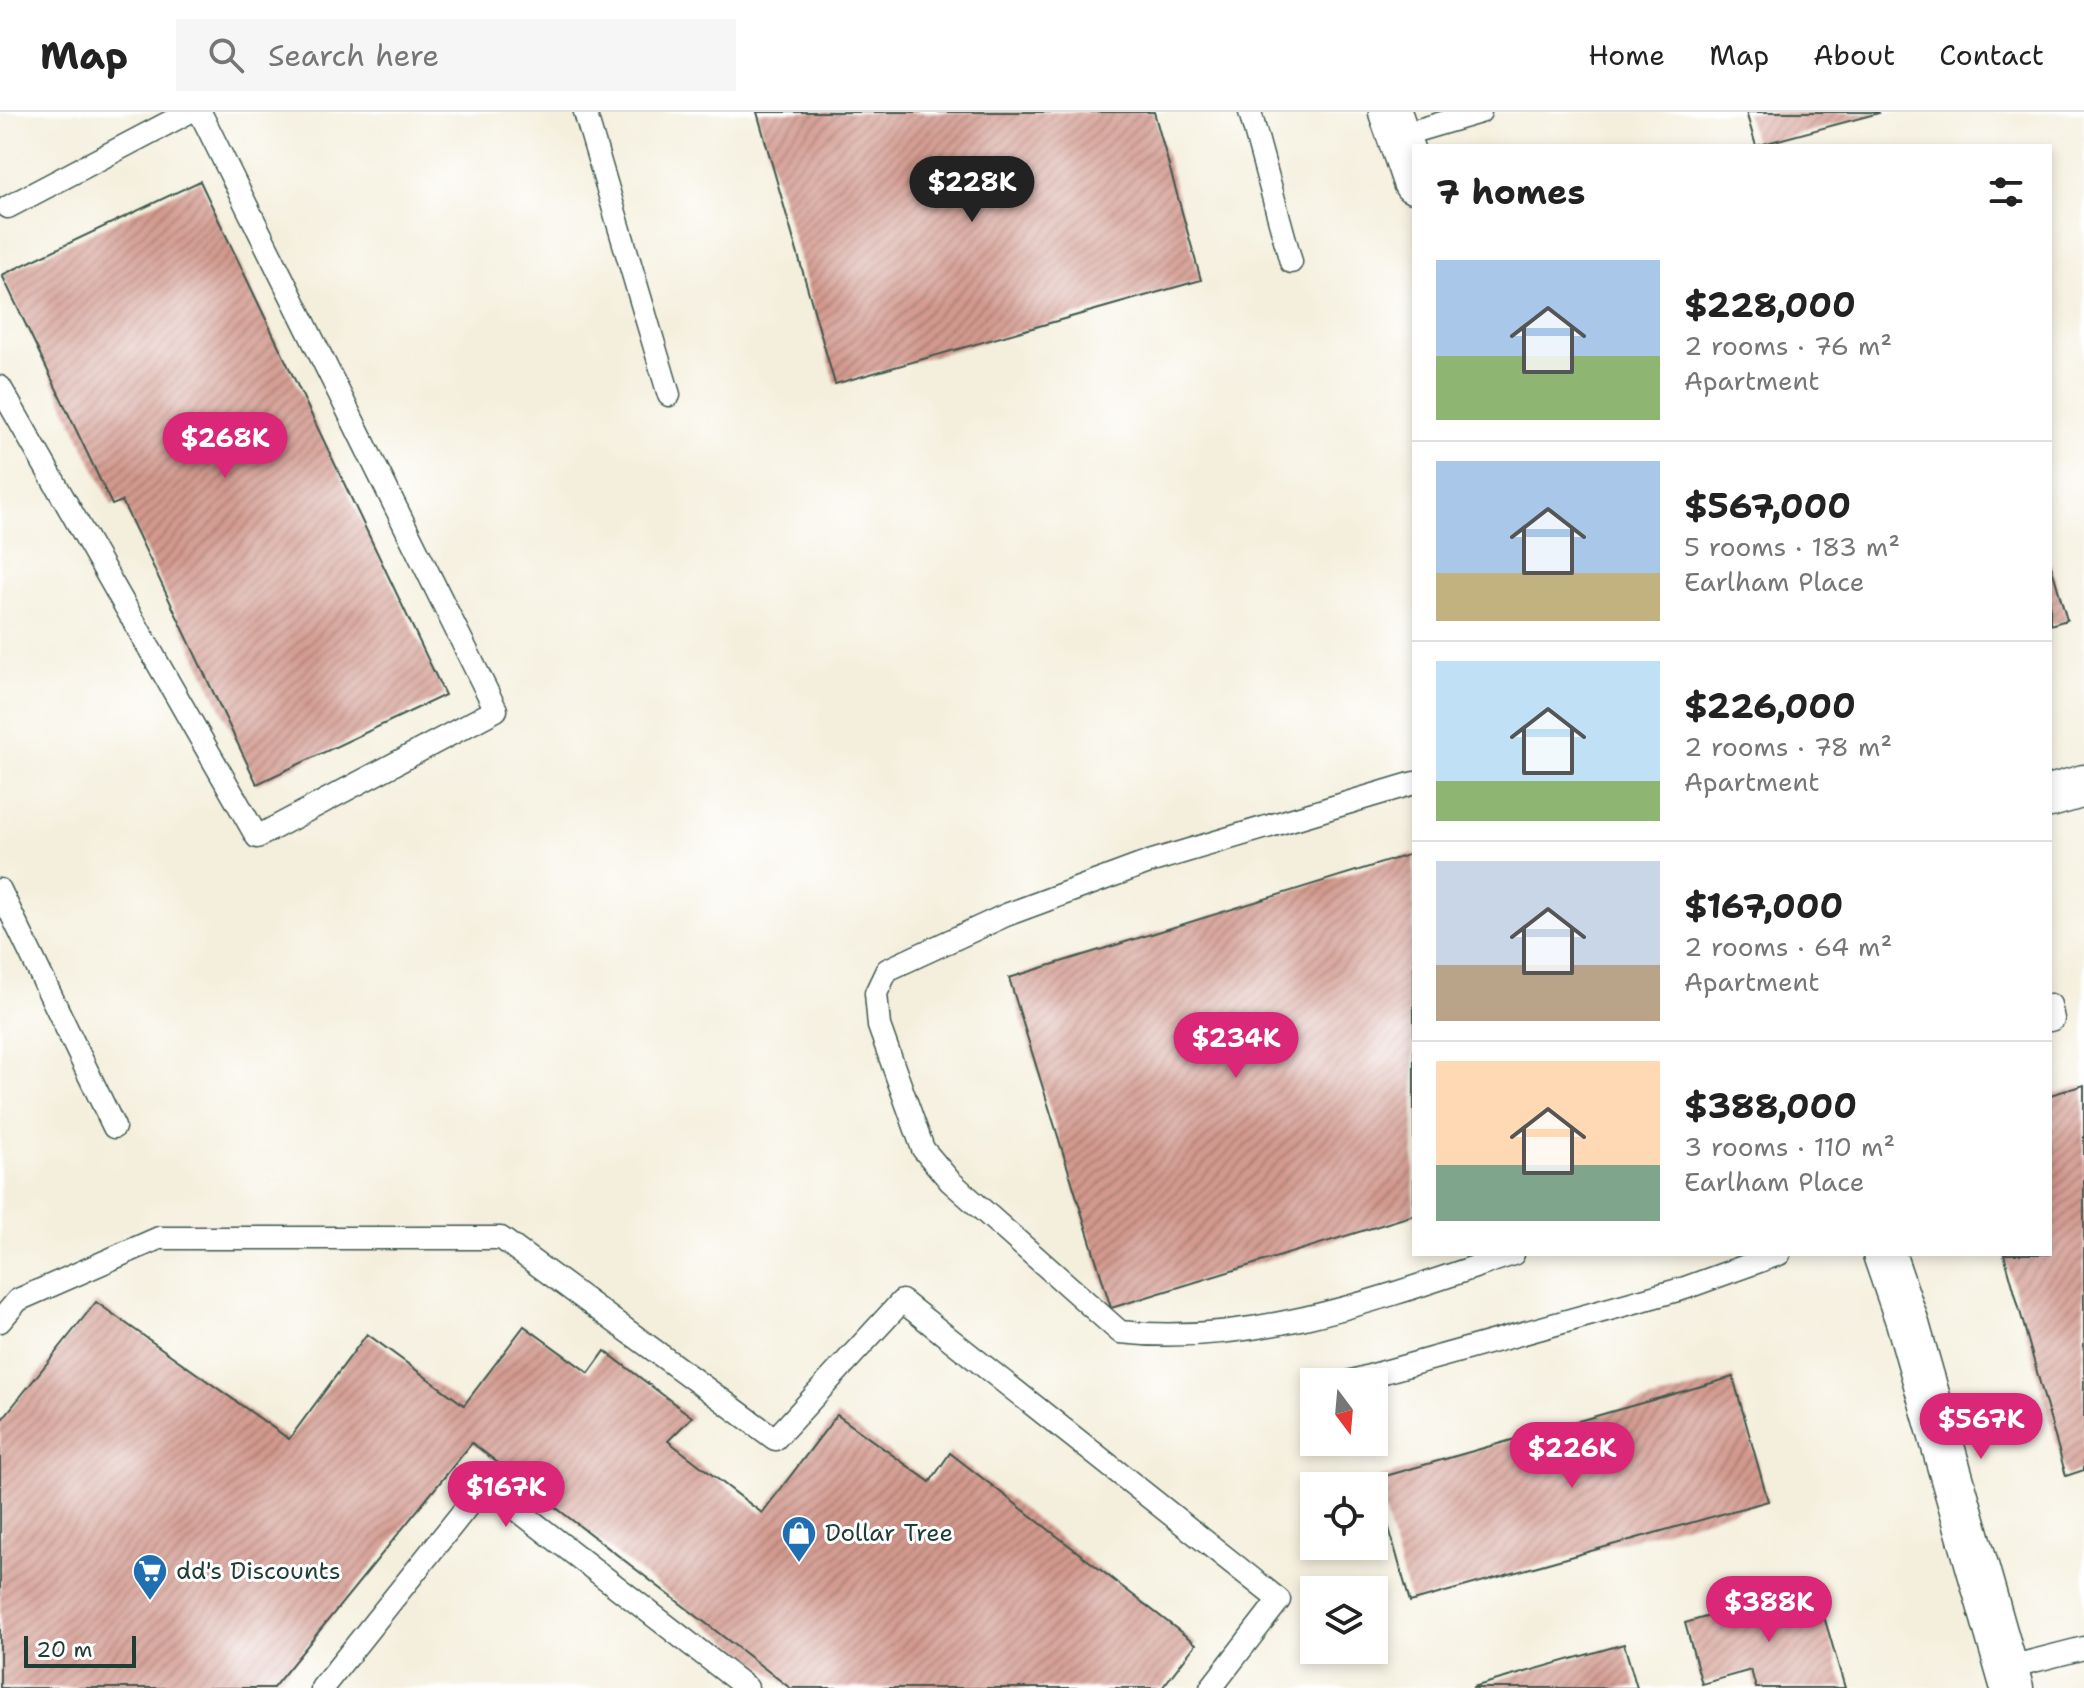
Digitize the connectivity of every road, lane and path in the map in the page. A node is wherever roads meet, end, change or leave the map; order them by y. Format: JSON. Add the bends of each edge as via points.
{"nodes":[{"id":1,"x":189,"y":112,"type":"edge"},
{"id":2,"x":200,"y":112,"type":"edge"},
{"id":3,"x":585,"y":112,"type":"edge"},
{"id":4,"x":1250,"y":112,"type":"edge"},
{"id":5,"x":1480,"y":112,"type":"edge"},
{"id":6,"x":1394,"y":124,"type":"edge"},
{"id":7,"x":1412,"y":176,"type":"edge"},
{"id":8,"x":8,"y":207,"type":"dead end"},
{"id":9,"x":1291,"y":262,"type":"dead end"},
{"id":10,"x":0,"y":387,"type":"edge"},
{"id":11,"x":669,"y":395,"type":"dead end"},
{"id":12,"x":1412,"y":784,"type":"edge"},
{"id":13,"x":2084,"y":786,"type":"edge"},
{"id":14,"x":2052,"y":795,"type":"edge"},
{"id":15,"x":0,"y":890,"type":"edge"},
{"id":16,"x":114,"y":1127,"type":"dead end"},
{"id":17,"x":1507,"y":1256,"type":"edge"},
{"id":18,"x":1773,"y":1256,"type":"edge"},
{"id":19,"x":1885,"y":1256,"type":"edge"},
{"id":20,"x":0,"y":1321,"type":"edge"},
{"id":21,"x":1388,"y":1371,"type":"edge"},
{"id":22,"x":2084,"y":1648,"type":"edge"},
{"id":23,"x":2009,"y":1678,"type":"edge"},
{"id":24,"x":322,"y":1688,"type":"edge"},
{"id":25,"x":747,"y":1688,"type":"edge"},
{"id":26,"x":1211,"y":1688,"type":"edge"}],
"edges":[{"from":1,"to":8,"type":"lane"},
{"from":2,"to":10,"type":"lane","via":[[496,710],[257,837]]},
{"from":3,"to":11,"type":"lane"},
{"from":4,"to":9,"type":"lane"},
{"from":5,"to":6,"type":"lane"},
{"from":6,"to":7,"type":"street"},
{"from":12,"to":17,"type":"lane","via":[[1149,862],[1006,915],[887,970],[876,993],[879,1026],[923,1149],[950,1181],[1120,1332],[1151,1336],[1242,1328],[1358,1306]]},
{"from":13,"to":14,"type":"street"},
{"from":15,"to":16,"type":"lane"},
{"from":18,"to":21,"type":"lane","via":[[1685,1288]]},
{"from":19,"to":23,"type":"street"},
{"from":20,"to":26,"type":"lane","via":[[18,1300],[159,1238],[501,1238],[775,1439],[902,1301],[1279,1600]]},
{"from":22,"to":23,"type":"lane"},
{"from":24,"to":25,"type":"lane","via":[[474,1498],[502,1498]]}]}
